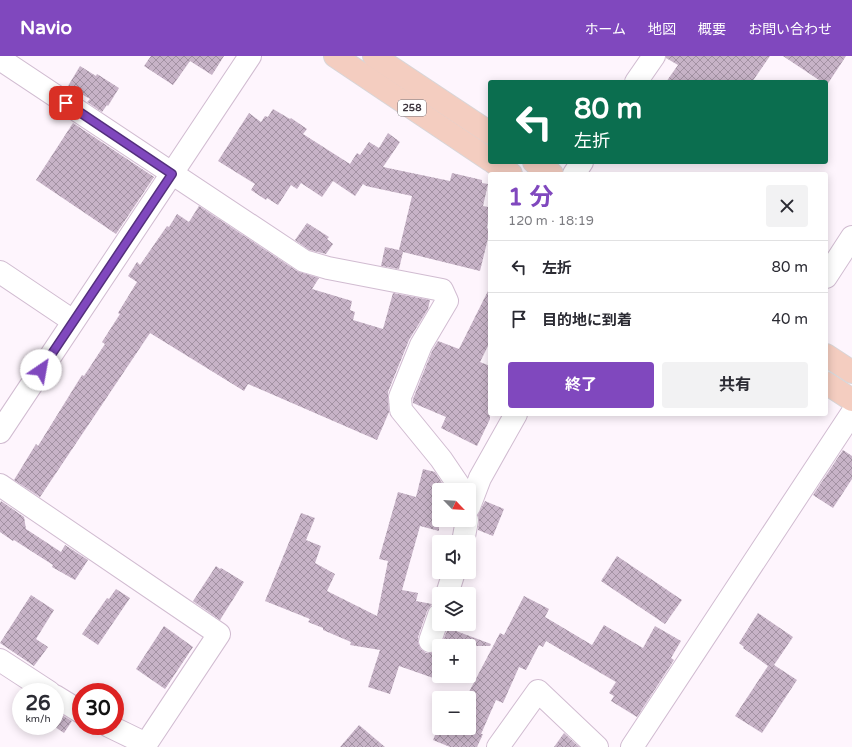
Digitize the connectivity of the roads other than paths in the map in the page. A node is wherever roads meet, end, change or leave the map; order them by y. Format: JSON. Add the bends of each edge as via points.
{"nodes":[{"id":1,"x":250,"y":56,"type":"edge"},
{"id":2,"x":334,"y":56,"type":"edge"},
{"id":3,"x":374,"y":56,"type":"edge"},
{"id":4,"x":654,"y":56,"type":"edge"},
{"id":5,"x":0,"y":60,"type":"edge"},
{"id":6,"x":637,"y":80,"type":"edge"},
{"id":7,"x":488,"y":132,"type":"edge"},
{"id":8,"x":488,"y":159,"type":"edge"},
{"id":9,"x":496,"y":164,"type":"edge"},
{"id":10,"x":537,"y":164,"type":"edge"},
{"id":11,"x":507,"y":172,"type":"edge"},
{"id":12,"x":549,"y":172,"type":"edge"},
{"id":13,"x":172,"y":174,"type":"junction"},
{"id":14,"x":852,"y":237,"type":"edge"},
{"id":15,"x":0,"y":272,"type":"edge"},
{"id":16,"x":828,"y":274,"type":"edge"},
{"id":17,"x":73,"y":321,"type":"junction"},
{"id":18,"x":828,"y":356,"type":"edge"},
{"id":19,"x":852,"y":372,"type":"edge"},
{"id":20,"x":828,"y":384,"type":"edge"},
{"id":21,"x":852,"y":400,"type":"edge"},
{"id":22,"x":852,"y":413,"type":"edge"},
{"id":23,"x":515,"y":416,"type":"edge"},
{"id":24,"x":0,"y":432,"type":"edge"},
{"id":25,"x":455,"y":483,"type":"edge"},
{"id":26,"x":0,"y":485,"type":"edge"},
{"id":27,"x":476,"y":486,"type":"edge"},
{"id":28,"x":433,"y":631,"type":"edge"},
{"id":29,"x":430,"y":640,"type":"dead end"},
{"id":30,"x":0,"y":660,"type":"edge"},
{"id":31,"x":35,"y":683,"type":"edge"},
{"id":32,"x":124,"y":734,"type":"edge"},
{"id":33,"x":146,"y":746,"type":"edge"},
{"id":34,"x":498,"y":747,"type":"edge"},
{"id":35,"x":597,"y":747,"type":"edge"},
{"id":36,"x":632,"y":747,"type":"edge"}],
"edges":[{"from":1,"to":13,"type":"street"},
{"from":2,"to":8,"type":"highway","number":"258"},
{"from":3,"to":7,"type":"highway","number":"258"},
{"from":4,"to":6,"type":"street"},
{"from":5,"to":13,"type":"street"},
{"from":9,"to":11,"type":"highway"},
{"from":10,"to":12,"type":"highway"},
{"from":13,"to":17,"type":"street"},
{"from":13,"to":25,"type":"street","via":[[304,261],[442,290],[447,301],[421,345],[400,397],[401,410],[441,459]]},
{"from":14,"to":16,"type":"street"},
{"from":15,"to":17,"type":"street"},
{"from":17,"to":24,"type":"street"},
{"from":18,"to":19,"type":"highway"},
{"from":20,"to":21,"type":"highway"},
{"from":22,"to":36,"type":"street"},
{"from":23,"to":27,"type":"street"},
{"from":26,"to":33,"type":"street","via":[[219,634]]},
{"from":28,"to":29,"type":"street"},
{"from":30,"to":31,"type":"street"},
{"from":32,"to":33,"type":"street"},
{"from":34,"to":35,"type":"street","via":[[538,691]]}]}
